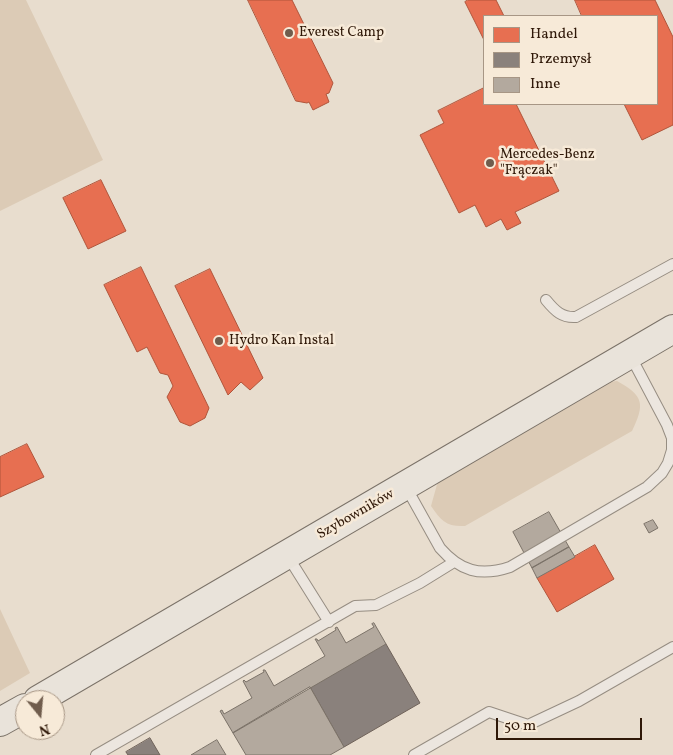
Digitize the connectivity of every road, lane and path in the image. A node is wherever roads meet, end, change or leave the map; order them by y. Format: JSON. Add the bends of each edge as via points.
{"nodes":[{"id":1,"x":673,"y":264,"type":"edge"},
{"id":2,"x":546,"y":300,"type":"dead end"},
{"id":3,"x":673,"y":329,"type":"edge"},
{"id":4,"x":630,"y":354,"type":"junction"},
{"id":5,"x":670,"y":423,"type":"edge"},
{"id":6,"x":405,"y":486,"type":"junction"},
{"id":7,"x":287,"y":555,"type":"junction"},
{"id":8,"x":454,"y":562,"type":"junction"},
{"id":9,"x":329,"y":622,"type":"junction"},
{"id":10,"x":673,"y":647,"type":"edge"},
{"id":11,"x":55,"y":690,"type":"edge"},
{"id":12,"x":15,"y":714,"type":"edge"},
{"id":13,"x":0,"y":722,"type":"edge"},
{"id":14,"x":96,"y":755,"type":"edge"},
{"id":15,"x":414,"y":755,"type":"edge"}],
"edges":[{"from":1,"to":2,"type":"lane","via":[[576,317],[562,316]]},
{"from":3,"to":4,"type":"main road","name":"Szybowników"},
{"from":4,"to":5,"type":"lane"},
{"from":4,"to":6,"type":"main road","name":"Szybowników"},
{"from":5,"to":8,"type":"lane","via":[[672,450],[668,464],[647,486],[510,567],[477,572]]},
{"from":6,"to":7,"type":"main road","name":"Szybowników"},
{"from":6,"to":8,"type":"lane","via":[[440,548]]},
{"from":7,"to":9,"type":"lane"},
{"from":7,"to":11,"type":"main road","name":"Szybowników"},
{"from":8,"to":9,"type":"lane","via":[[376,605],[355,606]]},
{"from":9,"to":14,"type":"lane"},
{"from":10,"to":15,"type":"lane","via":[[579,701],[528,725],[489,712]]},
{"from":12,"to":13,"type":"main road"}]}
